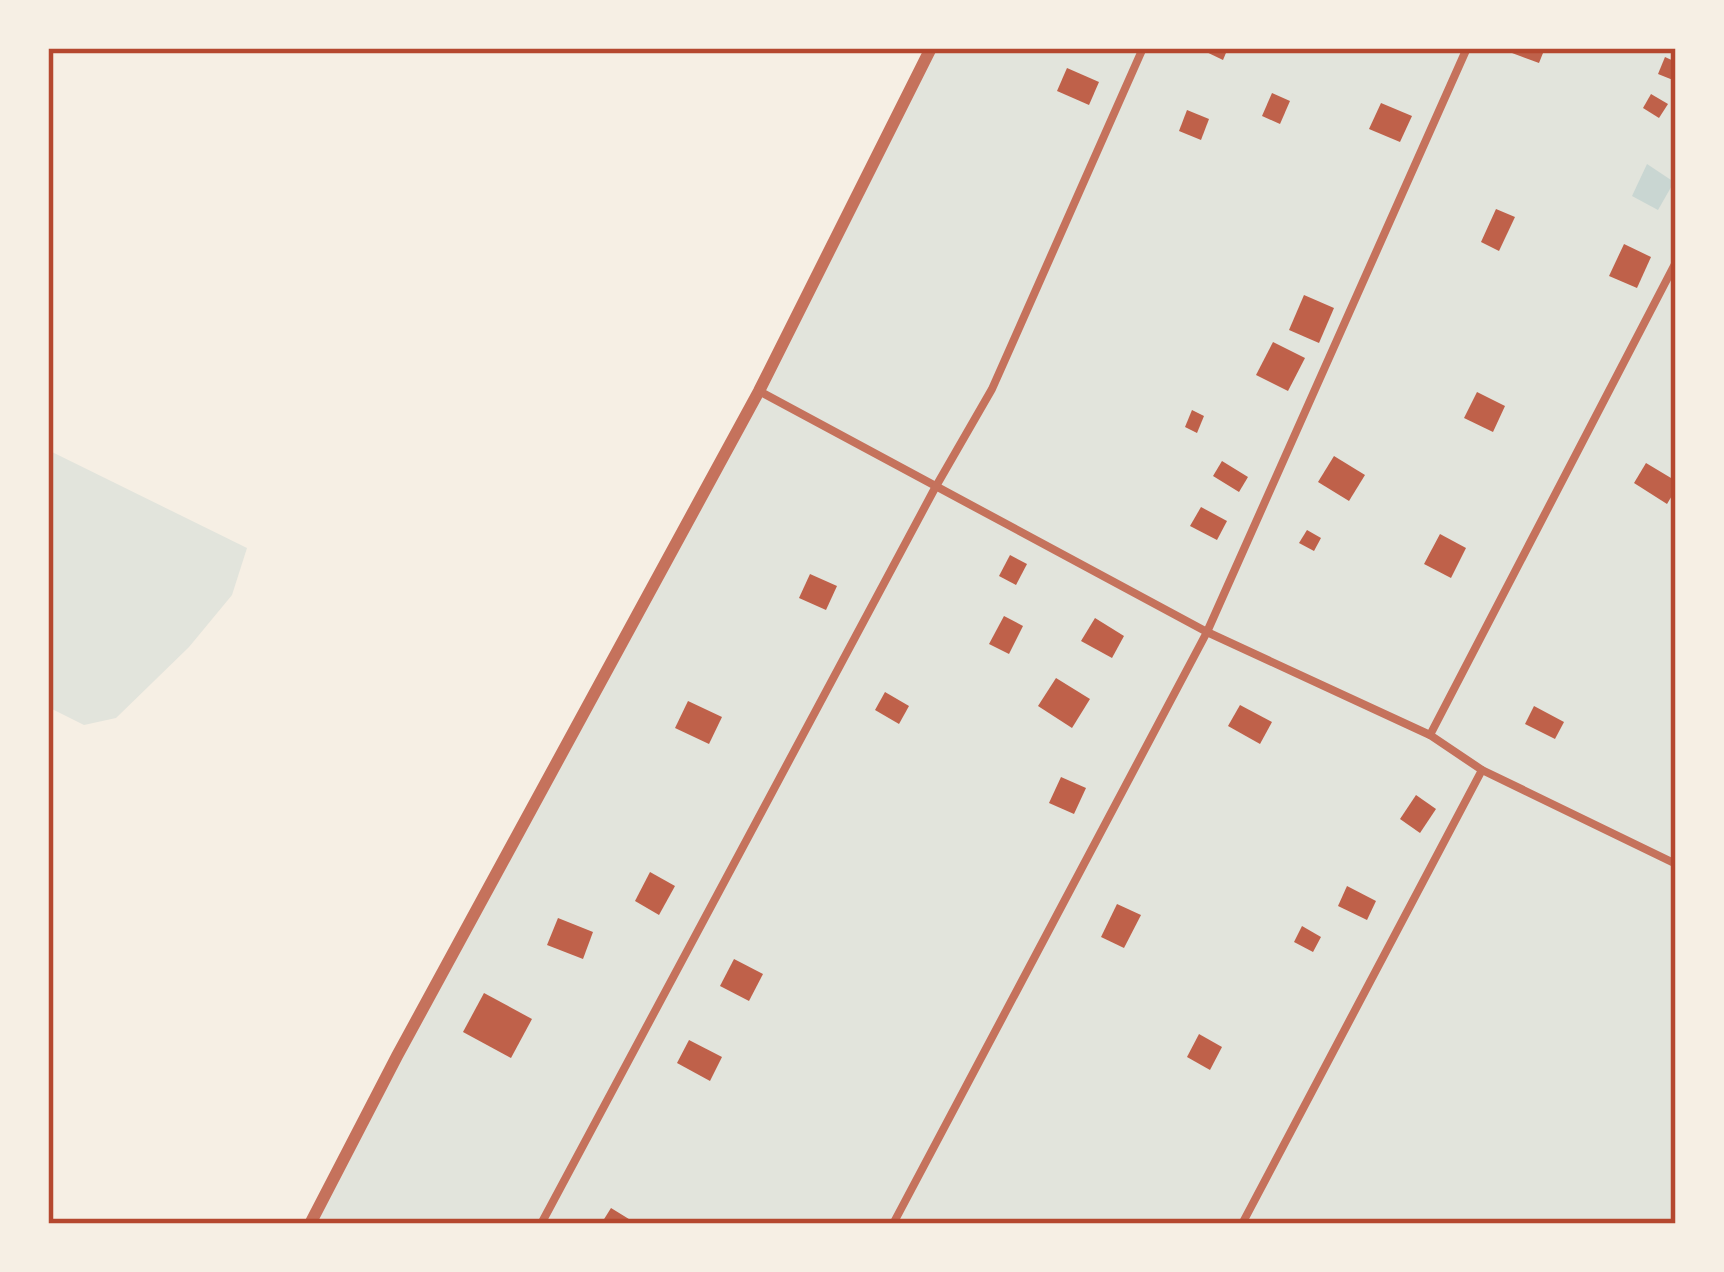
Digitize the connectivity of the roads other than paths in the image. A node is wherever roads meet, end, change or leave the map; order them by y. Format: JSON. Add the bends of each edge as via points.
{"nodes":[{"id":1,"x":931,"y":48,"type":"edge"},
{"id":2,"x":1143,"y":48,"type":"edge"},
{"id":3,"x":1467,"y":48,"type":"edge"},
{"id":4,"x":1676,"y":262,"type":"edge"},
{"id":5,"x":759,"y":391,"type":"junction"},
{"id":6,"x":935,"y":488,"type":"junction"},
{"id":7,"x":1207,"y":632,"type":"junction"},
{"id":8,"x":1430,"y":735,"type":"junction"},
{"id":9,"x":1482,"y":770,"type":"junction"},
{"id":10,"x":1676,"y":864,"type":"edge"},
{"id":11,"x":310,"y":1224,"type":"edge"},
{"id":12,"x":541,"y":1224,"type":"edge"},
{"id":13,"x":892,"y":1224,"type":"edge"},
{"id":14,"x":1242,"y":1224,"type":"edge"}],
"edges":[{"from":1,"to":5,"type":"street"},
{"from":2,"to":6,"type":"lane","via":[[992,389]]},
{"from":3,"to":7,"type":"lane"},
{"from":4,"to":8,"type":"lane"},
{"from":5,"to":6,"type":"lane"},
{"from":5,"to":11,"type":"street"},
{"from":6,"to":7,"type":"lane"},
{"from":6,"to":12,"type":"lane"},
{"from":7,"to":8,"type":"lane"},
{"from":7,"to":13,"type":"lane"},
{"from":8,"to":9,"type":"lane"},
{"from":9,"to":10,"type":"lane"},
{"from":9,"to":14,"type":"lane"}]}
